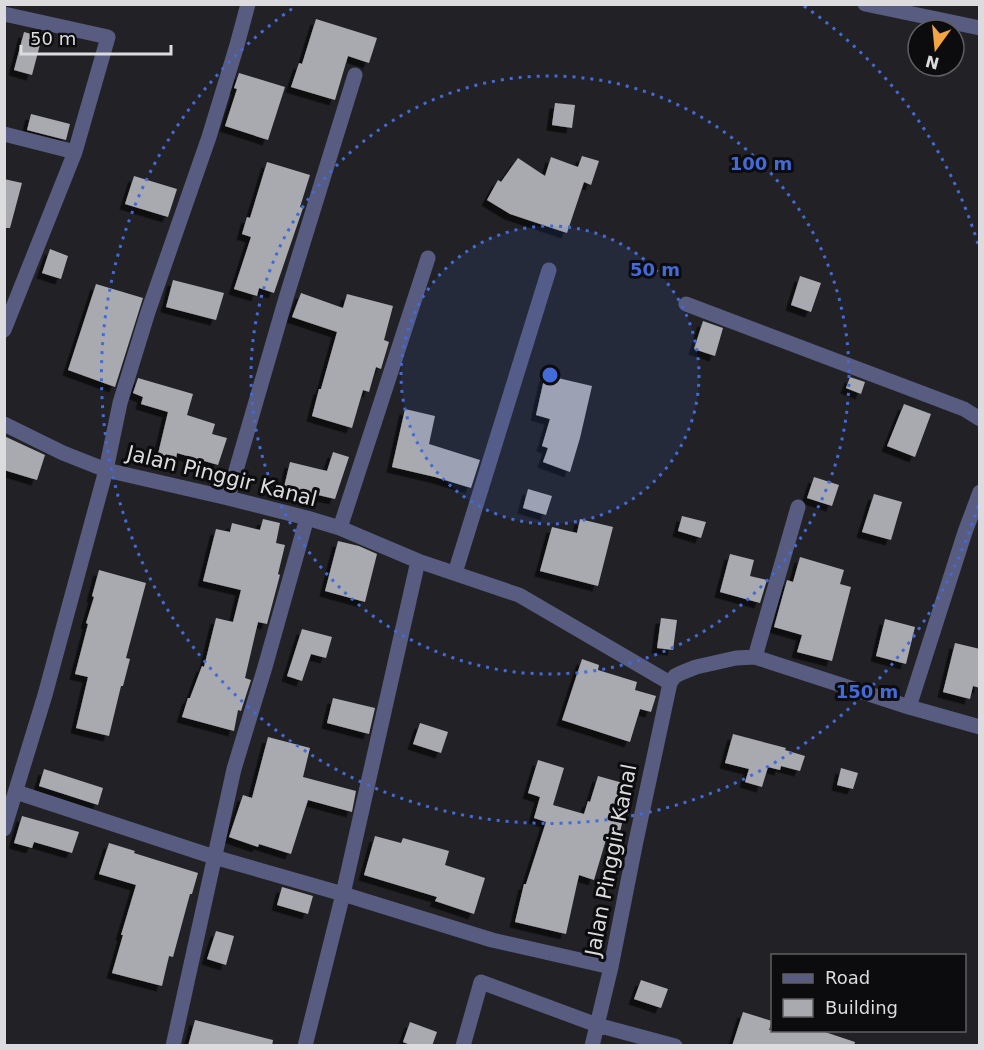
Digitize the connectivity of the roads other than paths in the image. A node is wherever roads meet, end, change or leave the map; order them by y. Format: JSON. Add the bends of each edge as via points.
{"nodes":[{"id":1,"x":248,"y":4,"type":"edge"},
{"id":2,"x":865,"y":4,"type":"edge"},
{"id":3,"x":4,"y":14,"type":"edge"},
{"id":4,"x":980,"y":28,"type":"edge"},
{"id":5,"x":355,"y":75,"type":"dead end"},
{"id":6,"x":4,"y":134,"type":"edge"},
{"id":7,"x":75,"y":152,"type":"junction"},
{"id":8,"x":428,"y":258,"type":"dead end"},
{"id":9,"x":549,"y":270,"type":"dead end"},
{"id":10,"x":686,"y":304,"type":"dead end"},
{"id":11,"x":4,"y":330,"type":"edge"},
{"id":12,"x":980,"y":419,"type":"edge"},
{"id":13,"x":4,"y":424,"type":"edge"},
{"id":14,"x":106,"y":470,"type":"junction"},
{"id":15,"x":980,"y":492,"type":"edge"},
{"id":16,"x":228,"y":498,"type":"junction"},
{"id":17,"x":798,"y":507,"type":"dead end"},
{"id":18,"x":307,"y":518,"type":"junction"},
{"id":19,"x":340,"y":528,"type":"junction"},
{"id":20,"x":418,"y":561,"type":"junction"},
{"id":21,"x":455,"y":573,"type":"junction"},
{"id":22,"x":755,"y":657,"type":"junction"},
{"id":23,"x":670,"y":683,"type":"junction"},
{"id":24,"x":909,"y":707,"type":"junction"},
{"id":25,"x":980,"y":728,"type":"edge"},
{"id":26,"x":16,"y":792,"type":"junction"},
{"id":27,"x":4,"y":829,"type":"edge"},
{"id":28,"x":214,"y":857,"type":"junction"},
{"id":29,"x":343,"y":894,"type":"junction"},
{"id":30,"x":611,"y":967,"type":"junction"},
{"id":31,"x":597,"y":1025,"type":"junction"},
{"id":32,"x":173,"y":1046,"type":"edge"},
{"id":33,"x":305,"y":1046,"type":"edge"},
{"id":34,"x":463,"y":1046,"type":"edge"},
{"id":35,"x":592,"y":1046,"type":"edge"},
{"id":36,"x":675,"y":1046,"type":"edge"}],
"edges":[{"from":1,"to":14,"type":"street","name":"Jalan Pinggir Kanal","via":[[209,137],[120,403]]},
{"from":2,"to":4,"type":"street"},
{"from":3,"to":7,"type":"street","via":[[108,37]]},
{"from":5,"to":16,"type":"street"},
{"from":6,"to":7,"type":"street"},
{"from":7,"to":11,"type":"street"},
{"from":8,"to":19,"type":"street"},
{"from":9,"to":21,"type":"street"},
{"from":10,"to":12,"type":"street","via":[[964,409]]},
{"from":13,"to":14,"type":"street"},
{"from":14,"to":16,"type":"street","name":"Jalan Pinggir Kanal"},
{"from":14,"to":26,"type":"street"},
{"from":15,"to":24,"type":"street"},
{"from":16,"to":18,"type":"street","name":"Jalan Pinggir Kanal"},
{"from":17,"to":22,"type":"street"},
{"from":18,"to":19,"type":"street","name":"Jalan Pinggir Kanal"},
{"from":18,"to":28,"type":"street","via":[[234,769]]},
{"from":19,"to":20,"type":"street","name":"Jalan Pinggir Kanal"},
{"from":20,"to":21,"type":"street","name":"Jalan Pinggir Kanal"},
{"from":20,"to":29,"type":"street"},
{"from":21,"to":23,"type":"street","name":"Jalan Pinggir Kanal","via":[[519,595]]},
{"from":22,"to":23,"type":"street","via":[[696,667]]},
{"from":22,"to":24,"type":"street"},
{"from":23,"to":30,"type":"street","name":"Jalan Pinggir Kanal"},
{"from":24,"to":25,"type":"street"},
{"from":26,"to":27,"type":"street"},
{"from":26,"to":28,"type":"street"},
{"from":28,"to":29,"type":"street"},
{"from":28,"to":32,"type":"street"},
{"from":29,"to":30,"type":"street","via":[[492,940]]},
{"from":29,"to":33,"type":"street"},
{"from":30,"to":31,"type":"street","name":"Jalan Pinggir Kanal"},
{"from":31,"to":34,"type":"street","via":[[482,982]]},
{"from":31,"to":35,"type":"street","name":"Jalan Pinggir Kanal"},
{"from":31,"to":36,"type":"street"}]}
